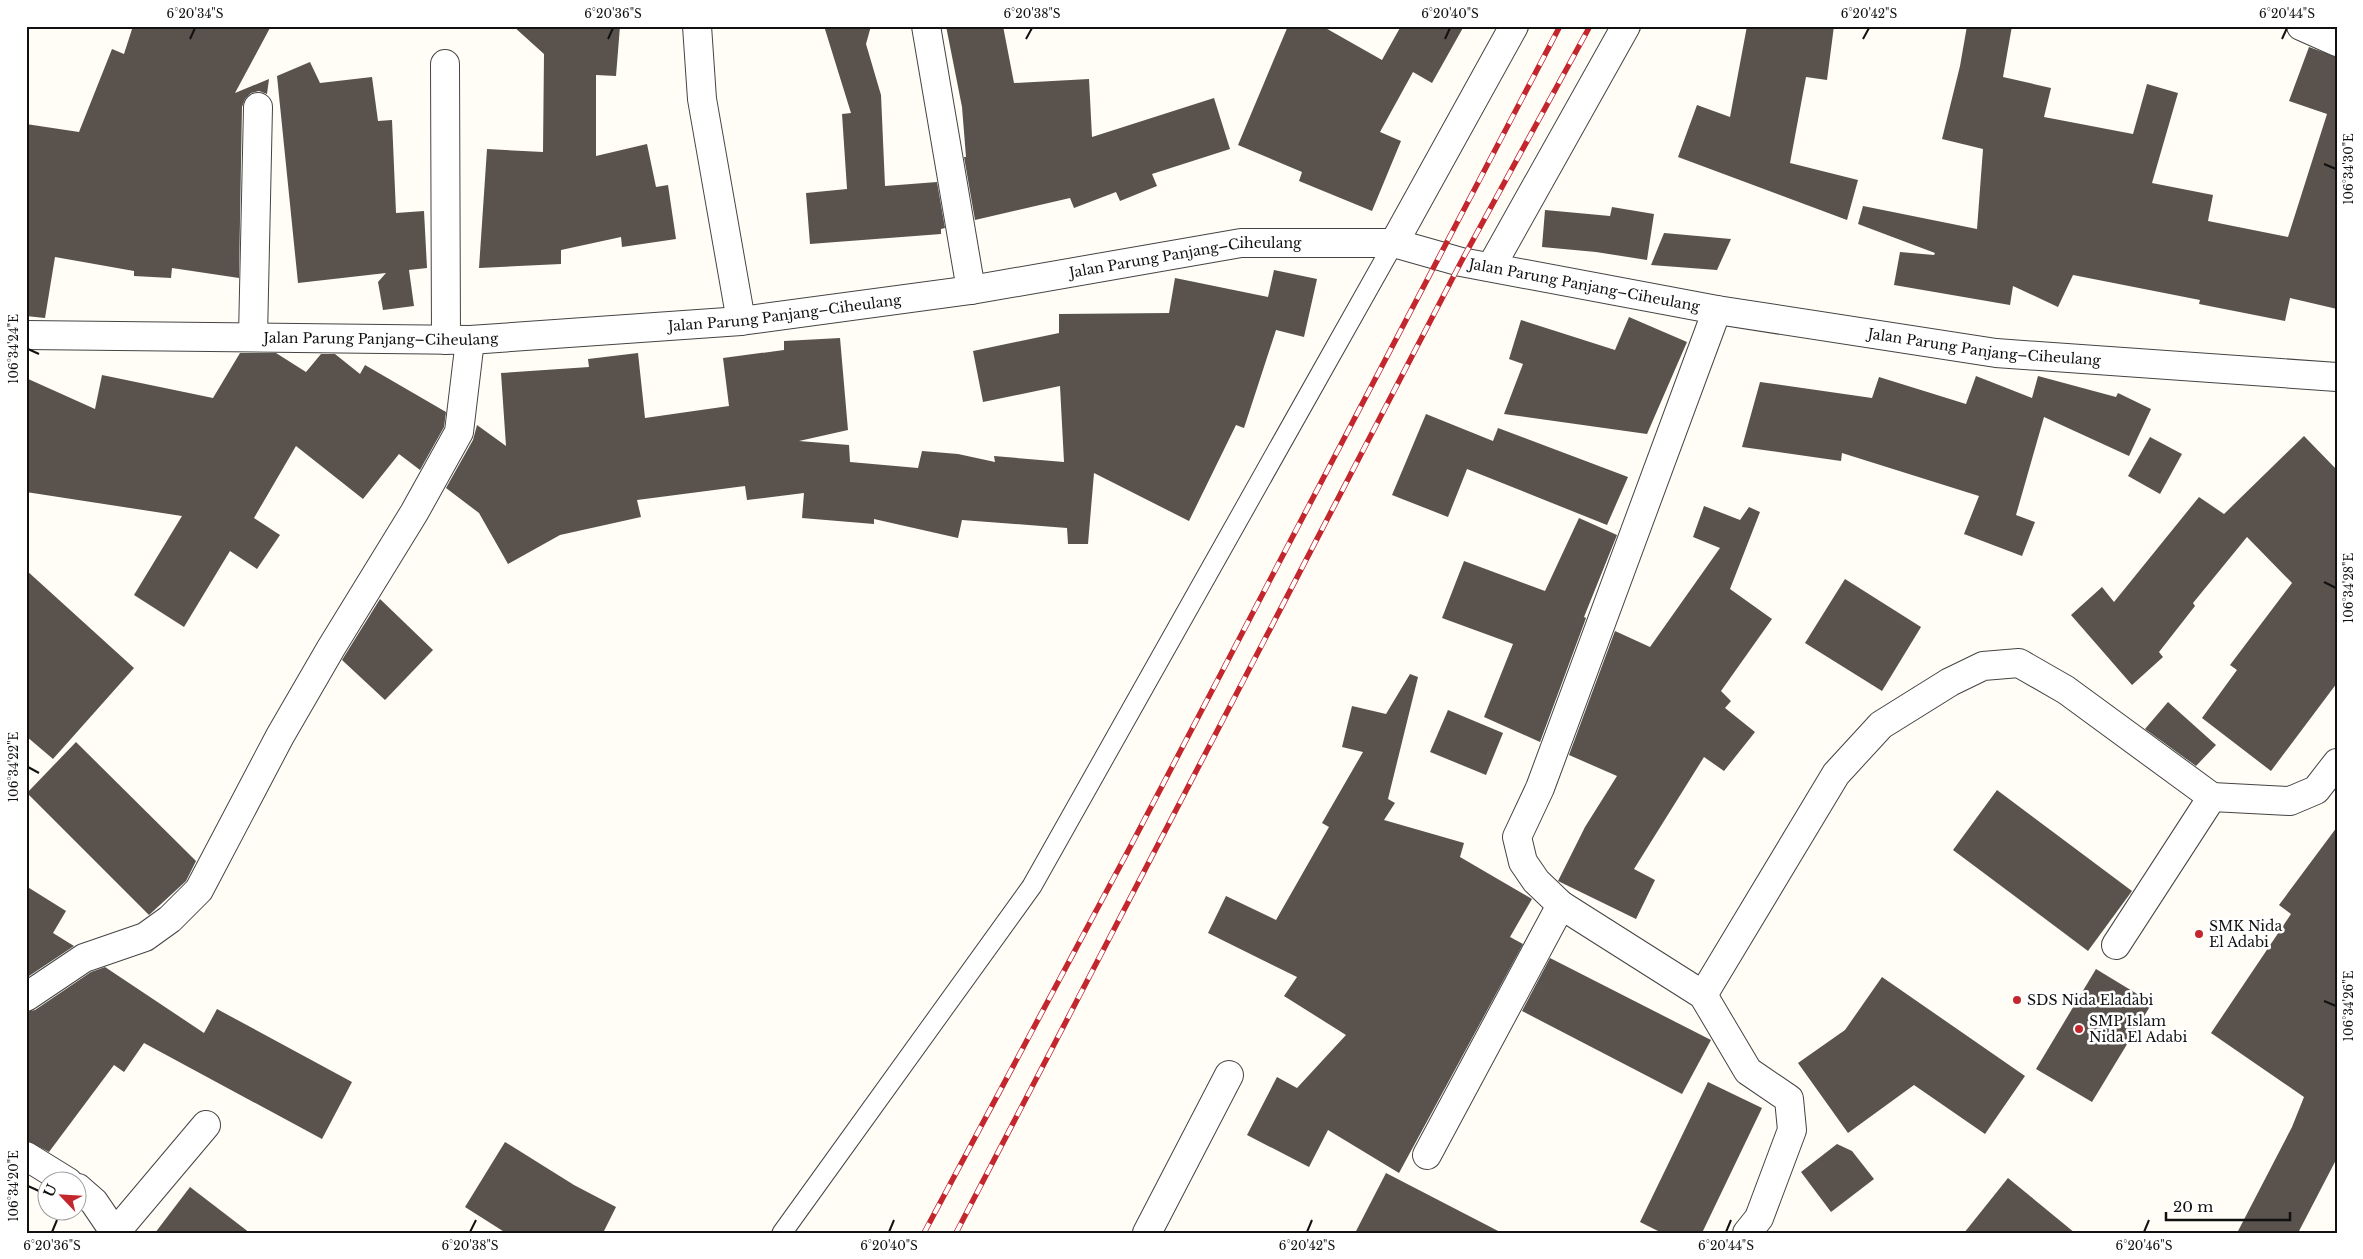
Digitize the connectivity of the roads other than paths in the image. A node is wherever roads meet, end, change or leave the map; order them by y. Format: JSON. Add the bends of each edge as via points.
{"nodes":[{"id":1,"x":697,"y":26,"type":"edge"},
{"id":2,"x":926,"y":26,"type":"edge"},
{"id":3,"x":1514,"y":26,"type":"edge"},
{"id":4,"x":1626,"y":26,"type":"edge"},
{"id":5,"x":2301,"y":26,"type":"edge"},
{"id":6,"x":2337,"y":42,"type":"edge"},
{"id":7,"x":445,"y":64,"type":"dead end"},
{"id":8,"x":258,"y":107,"type":"dead end"},
{"id":9,"x":1394,"y":243,"type":"junction"},
{"id":10,"x":1491,"y":267,"type":"junction"},
{"id":11,"x":971,"y":290,"type":"junction"},
{"id":12,"x":1716,"y":310,"type":"junction"},
{"id":13,"x":741,"y":321,"type":"junction"},
{"id":14,"x":26,"y":335,"type":"edge"},
{"id":15,"x":253,"y":337,"type":"junction"},
{"id":16,"x":458,"y":340,"type":"junction"},
{"id":17,"x":2337,"y":377,"type":"edge"},
{"id":18,"x":2337,"y":763,"type":"edge"},
{"id":19,"x":2212,"y":797,"type":"junction"},
{"id":20,"x":1561,"y":905,"type":"junction"},
{"id":21,"x":2116,"y":945,"type":"dead end"},
{"id":22,"x":1703,"y":995,"type":"junction"},
{"id":23,"x":26,"y":997,"type":"edge"},
{"id":24,"x":1229,"y":1075,"type":"dead end"},
{"id":25,"x":206,"y":1125,"type":"dead end"},
{"id":26,"x":1427,"y":1155,"type":"dead end"},
{"id":27,"x":26,"y":1156,"type":"edge"},
{"id":28,"x":52,"y":1172,"type":"edge"},
{"id":29,"x":88,"y":1197,"type":"edge"},
{"id":30,"x":115,"y":1233,"type":"edge"},
{"id":31,"x":782,"y":1233,"type":"edge"},
{"id":32,"x":1148,"y":1233,"type":"edge"},
{"id":33,"x":1747,"y":1233,"type":"edge"}],
"edges":[{"from":1,"to":13,"type":"street","via":[[702,99]]},
{"from":2,"to":11,"type":"street"},
{"from":3,"to":9,"type":"street"},
{"from":4,"to":10,"type":"street"},
{"from":5,"to":6,"type":"street"},
{"from":7,"to":16,"type":"street"},
{"from":8,"to":15,"type":"street"},
{"from":9,"to":10,"type":"street","name":"Jalan Parung Panjang–Ciheulang"},
{"from":9,"to":11,"type":"street","name":"Jalan Parung Panjang–Ciheulang","via":[[1241,243]]},
{"from":9,"to":31,"type":"lane","via":[[1032,886]]},
{"from":10,"to":12,"type":"street","name":"Jalan Parung Panjang–Ciheulang"},
{"from":11,"to":13,"type":"street","name":"Jalan Parung Panjang–Ciheulang"},
{"from":12,"to":17,"type":"street","name":"Jalan Parung Panjang–Ciheulang","via":[[1996,353]]},
{"from":12,"to":20,"type":"street","via":[[1540,788],[1517,837],[1523,862],[1536,881]]},
{"from":13,"to":16,"type":"street","name":"Jalan Parung Panjang–Ciheulang"},
{"from":14,"to":15,"type":"street","name":"Jalan Parung Panjang–Ciheulang"},
{"from":15,"to":16,"type":"street","name":"Jalan Parung Panjang–Ciheulang"},
{"from":16,"to":23,"type":"street","via":[[458,432],[414,513],[280,736],[199,890],[145,937],[84,958]]},
{"from":18,"to":19,"type":"street","via":[[2316,790],[2290,801]]},
{"from":19,"to":21,"type":"street"},
{"from":19,"to":22,"type":"street","via":[[2066,690],[2019,663],[1983,666],[1950,682],[1881,725],[1836,774]]},
{"from":20,"to":22,"type":"street"},
{"from":20,"to":26,"type":"street"},
{"from":22,"to":33,"type":"street","via":[[1748,1071],[1789,1098],[1792,1130],[1759,1218]]},
{"from":24,"to":32,"type":"street"},
{"from":25,"to":30,"type":"street"},
{"from":27,"to":28,"type":"street"},
{"from":29,"to":30,"type":"street"}]}
